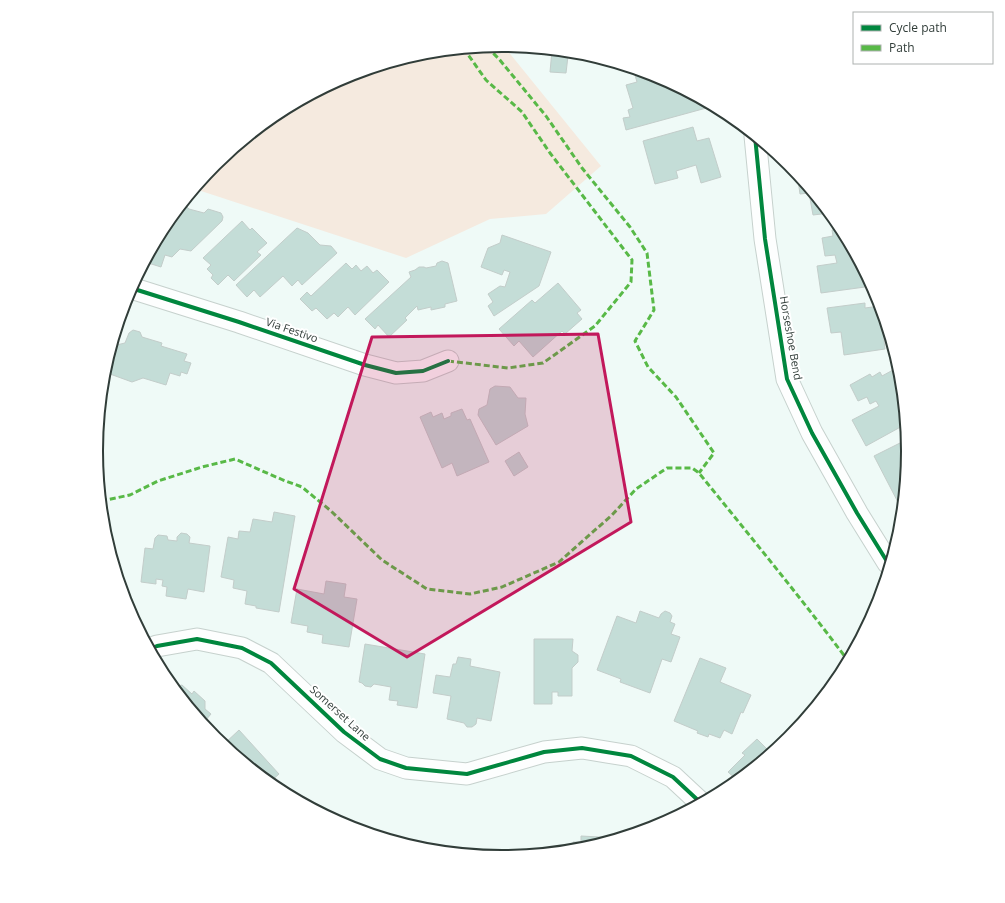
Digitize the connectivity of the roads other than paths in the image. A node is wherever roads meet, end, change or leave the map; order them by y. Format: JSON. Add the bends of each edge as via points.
{"nodes":[{"id":1,"x":757,"y":144,"type":"edge"},
{"id":2,"x":137,"y":290,"type":"edge"},
{"id":3,"x":448,"y":361,"type":"dead end"},
{"id":4,"x":887,"y":560,"type":"edge"},
{"id":5,"x":155,"y":647,"type":"edge"},
{"id":6,"x":697,"y":800,"type":"edge"}],
"edges":[{"from":1,"to":4,"type":"street","name":"Horseshoe Bend","via":[[765,239],[787,379],[816,440]]},
{"from":2,"to":3,"type":"street","name":"Via Festivo","via":[[396,373],[423,371]]},
{"from":5,"to":6,"type":"street","name":"Somerset Lane","via":[[197,639],[242,648],[271,663],[344,732],[380,759],[406,768],[467,774],[544,752],[582,748],[631,756],[673,777]]}]}
